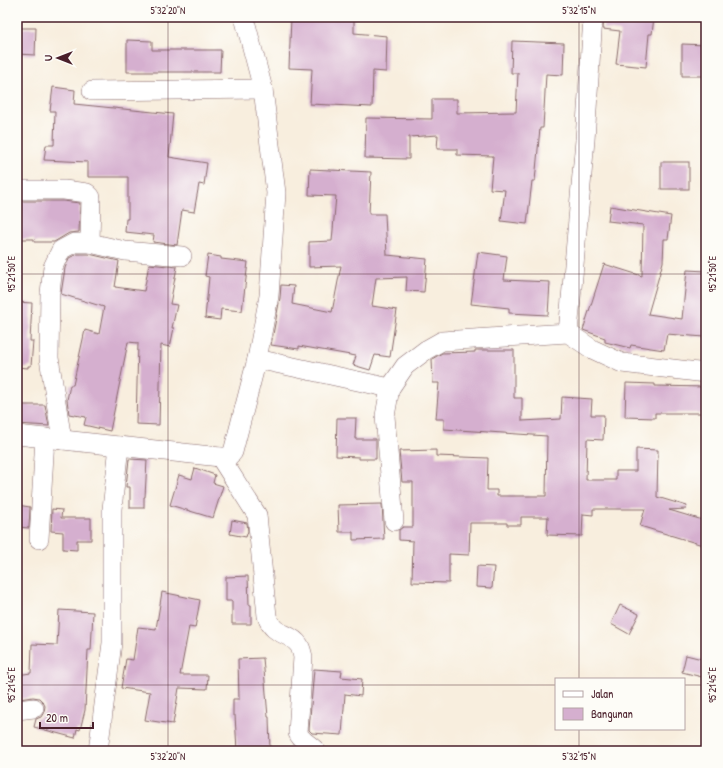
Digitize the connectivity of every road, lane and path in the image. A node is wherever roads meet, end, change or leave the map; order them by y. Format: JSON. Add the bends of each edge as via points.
{"nodes":[{"id":1,"x":244,"y":17,"type":"edge"},
{"id":2,"x":593,"y":17,"type":"edge"},
{"id":3,"x":263,"y":90,"type":"junction"},
{"id":4,"x":92,"y":91,"type":"dead end"},
{"id":5,"x":17,"y":190,"type":"edge"},
{"id":6,"x":90,"y":243,"type":"junction"},
{"id":7,"x":182,"y":256,"type":"dead end"},
{"id":8,"x":568,"y":333,"type":"junction"},
{"id":9,"x":257,"y":359,"type":"junction"},
{"id":10,"x":706,"y":373,"type":"edge"},
{"id":11,"x":390,"y":388,"type":"junction"},
{"id":12,"x":17,"y":435,"type":"edge"},
{"id":13,"x":54,"y":439,"type":"junction"},
{"id":14,"x":119,"y":446,"type":"junction"},
{"id":15,"x":220,"y":458,"type":"junction"},
{"id":16,"x":394,"y":521,"type":"dead end"},
{"id":17,"x":39,"y":539,"type":"dead end"},
{"id":18,"x":98,"y":751,"type":"edge"},
{"id":19,"x":316,"y":751,"type":"edge"}],
"edges":[{"from":1,"to":3,"type":"street"},
{"from":2,"to":8,"type":"street"},
{"from":3,"to":4,"type":"street"},
{"from":3,"to":9,"type":"street","via":[[276,193],[269,296]]},
{"from":5,"to":6,"type":"street","via":[[64,190],[87,193],[91,197]]},
{"from":6,"to":7,"type":"street","via":[[125,251]]},
{"from":6,"to":13,"type":"street","via":[[74,243],[61,250],[53,267],[48,358]]},
{"from":8,"to":10,"type":"street","via":[[622,363]]},
{"from":8,"to":11,"type":"street","via":[[442,341],[405,366]]},
{"from":9,"to":11,"type":"street"},
{"from":9,"to":15,"type":"street","via":[[233,452],[228,457]]},
{"from":11,"to":16,"type":"street","via":[[385,416]]},
{"from":12,"to":13,"type":"street"},
{"from":13,"to":14,"type":"street"},
{"from":13,"to":17,"type":"street"},
{"from":14,"to":15,"type":"street"},
{"from":14,"to":18,"type":"street","via":[[112,509],[112,643]]},
{"from":15,"to":19,"type":"street","via":[[257,515],[269,624],[273,629],[294,639],[299,646],[303,657],[298,733],[300,738]]}]}
